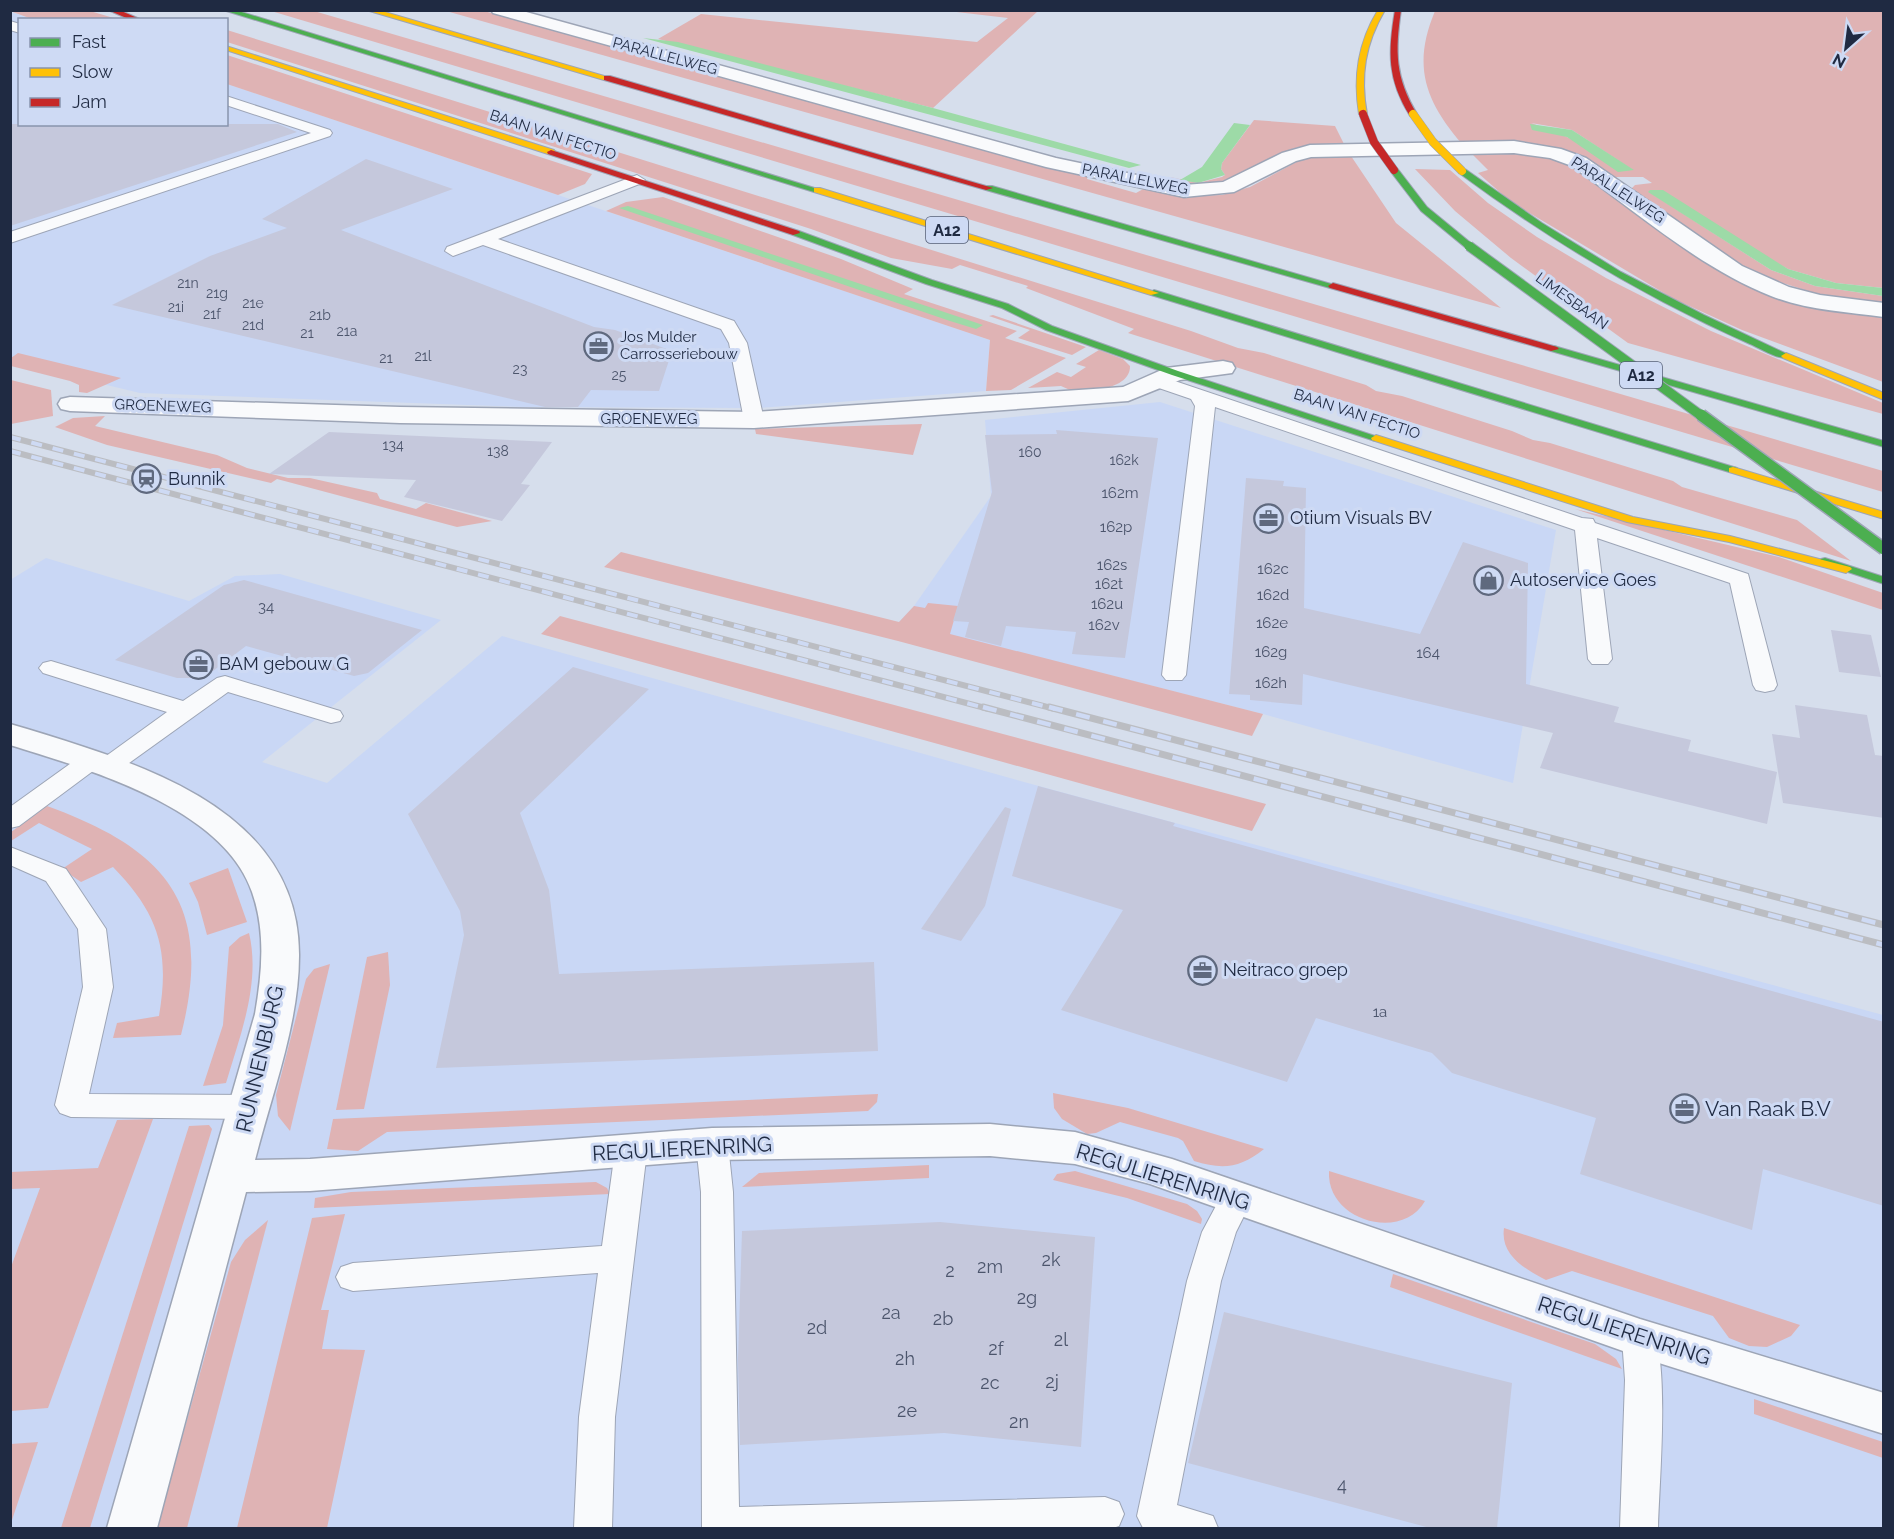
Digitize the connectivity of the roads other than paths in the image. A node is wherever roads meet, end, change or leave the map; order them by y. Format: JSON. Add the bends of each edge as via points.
{"nodes":[{"id":1,"x":111,"y":10,"type":"edge"},
{"id":2,"x":226,"y":10,"type":"edge"},
{"id":3,"x":369,"y":10,"type":"edge"},
{"id":4,"x":499,"y":10,"type":"edge"},
{"id":5,"x":1382,"y":10,"type":"edge"},
{"id":6,"x":1398,"y":10,"type":"edge"},
{"id":7,"x":133,"y":18,"type":"edge"},
{"id":8,"x":228,"y":49,"type":"edge"},
{"id":9,"x":228,"y":100,"type":"edge"},
{"id":10,"x":637,"y":180,"type":"junction"},
{"id":11,"x":10,"y":238,"type":"edge"},
{"id":12,"x":484,"y":240,"type":"junction"},
{"id":13,"x":453,"y":251,"type":"dead end"},
{"id":14,"x":868,"y":258,"type":"junction"},
{"id":15,"x":1884,"y":310,"type":"edge"},
{"id":16,"x":1049,"y":312,"type":"dead end"},
{"id":17,"x":1228,"y":370,"type":"dead end"},
{"id":18,"x":1175,"y":371,"type":"junction"},
{"id":19,"x":1198,"y":395,"type":"junction"},
{"id":20,"x":1884,"y":397,"type":"edge"},
{"id":21,"x":70,"y":404,"type":"dead end"},
{"id":22,"x":754,"y":420,"type":"junction"},
{"id":23,"x":1884,"y":444,"type":"edge"},
{"id":24,"x":1884,"y":516,"type":"edge"},
{"id":25,"x":1701,"y":519,"type":"dead end"},
{"id":26,"x":1585,"y":524,"type":"junction"},
{"id":27,"x":1884,"y":549,"type":"edge"},
{"id":28,"x":1846,"y":568,"type":"junction"},
{"id":29,"x":1884,"y":581,"type":"edge"},
{"id":30,"x":1600,"y":659,"type":"dead end"},
{"id":31,"x":51,"y":668,"type":"dead end"},
{"id":32,"x":1174,"y":675,"type":"dead end"},
{"id":33,"x":1765,"y":685,"type":"dead end"},
{"id":34,"x":186,"y":711,"type":"junction"},
{"id":35,"x":331,"y":716,"type":"dead end"},
{"id":36,"x":10,"y":734,"type":"edge"},
{"id":37,"x":100,"y":763,"type":"junction"},
{"id":38,"x":10,"y":820,"type":"edge"},
{"id":39,"x":10,"y":855,"type":"edge"},
{"id":40,"x":250,"y":1107,"type":"junction"},
{"id":41,"x":712,"y":1144,"type":"junction"},
{"id":42,"x":631,"y":1150,"type":"junction"},
{"id":43,"x":230,"y":1176,"type":"junction"},
{"id":44,"x":1237,"y":1198,"type":"junction"},
{"id":45,"x":617,"y":1258,"type":"junction"},
{"id":46,"x":353,"y":1277,"type":"dead end"},
{"id":47,"x":1640,"y":1338,"type":"junction"},
{"id":48,"x":1884,"y":1414,"type":"edge"},
{"id":49,"x":1105,"y":1514,"type":"dead end"},
{"id":50,"x":132,"y":1528,"type":"edge"},
{"id":51,"x":593,"y":1528,"type":"edge"},
{"id":52,"x":1198,"y":1528,"type":"edge"},
{"id":53,"x":1639,"y":1528,"type":"edge"}],
"edges":[{"from":1,"to":7,"type":"main road"},
{"from":2,"to":24,"type":"main road","number":"A12"},
{"from":3,"to":23,"type":"main road","number":"A12"},
{"from":4,"to":15,"type":"street","name":"PARALLELWEG","via":[[1053,163],[1184,191],[1227,188],[1289,157],[1310,151],[1514,147],[1545,151],[1579,162],[1734,271],[1790,294]]},
{"from":5,"to":27,"type":"main road","name":"LIMESBAAN","bridge":true,"via":[[1373,23],[1360,62],[1358,84],[1363,114],[1374,142],[1424,209],[1469,246]]},
{"from":6,"to":20,"type":"main road","bridge":true,"via":[[1391,69],[1400,96],[1433,142],[1462,171],[1524,218],[1662,299],[1797,363]]},
{"from":8,"to":10,"type":"main road","name":"BAAN VAN FECTIO"},
{"from":9,"to":11,"type":"lane","via":[[325,133]]},
{"from":10,"to":12,"type":"lane"},
{"from":10,"to":14,"type":"main road","name":"BAAN VAN FECTIO"},
{"from":12,"to":13,"type":"lane"},
{"from":12,"to":22,"type":"lane","via":[[728,325],[738,343]]},
{"from":14,"to":16,"type":"main road","name":"BAAN VAN FECTIO"},
{"from":14,"to":18,"type":"main road","name":"BAAN VAN FECTIO","via":[[1005,306],[1049,328]]},
{"from":17,"to":18,"type":"street","name":"GROENEWEG"},
{"from":18,"to":19,"type":"lane"},
{"from":18,"to":22,"type":"street","name":"GROENEWEG","via":[[1128,394]]},
{"from":18,"to":28,"type":"main road","name":"BAAN VAN FECTIO","via":[[1631,520],[1730,539]]},
{"from":19,"to":26,"type":"lane"},
{"from":19,"to":32,"type":"lane","via":[[1205,406]]},
{"from":21,"to":22,"type":"street","name":"GROENEWEG","via":[[400,415]]},
{"from":25,"to":28,"type":"main road","name":"BAAN VAN FECTIO"},
{"from":26,"to":30,"type":"lane"},
{"from":26,"to":33,"type":"lane","via":[[1740,579]]},
{"from":28,"to":29,"type":"main road","name":"BAAN VAN FECTIO"},
{"from":31,"to":34,"type":"lane"},
{"from":34,"to":35,"type":"lane","via":[[225,683]]},
{"from":34,"to":37,"type":"lane"},
{"from":36,"to":37,"type":"street","name":"RUNNENBURG"},
{"from":37,"to":38,"type":"lane"},
{"from":37,"to":40,"type":"street","name":"RUNNENBURG","via":[[195,805],[227,828],[266,880],[280,935],[280,974]]},
{"from":39,"to":40,"type":"lane","via":[[56,875],[92,929],[98,987],[71,1106]]},
{"from":40,"to":43,"type":"street","name":"RUNNENBURG"},
{"from":41,"to":42,"type":"street","name":"REGULIERENRING"},
{"from":41,"to":44,"type":"street","name":"REGULIERENRING","via":[[990,1140],[1075,1148],[1157,1170]]},
{"from":41,"to":49,"type":"lane","via":[[717,1192],[720,1525]]},
{"from":42,"to":43,"type":"street","name":"REGULIERENRING","via":[[310,1175]]},
{"from":42,"to":45,"type":"lane"},
{"from":43,"to":50,"type":"street","name":"RUNNENBURG"},
{"from":44,"to":47,"type":"street","name":"REGULIERENRING"},
{"from":44,"to":52,"type":"lane","via":[[1218,1232],[1204,1281],[1156,1516]]},
{"from":45,"to":46,"type":"lane"},
{"from":45,"to":51,"type":"lane","via":[[597,1417]]},
{"from":47,"to":48,"type":"street","name":"REGULIERENRING"},
{"from":47,"to":53,"type":"lane","via":[[1643,1380]]}]}
